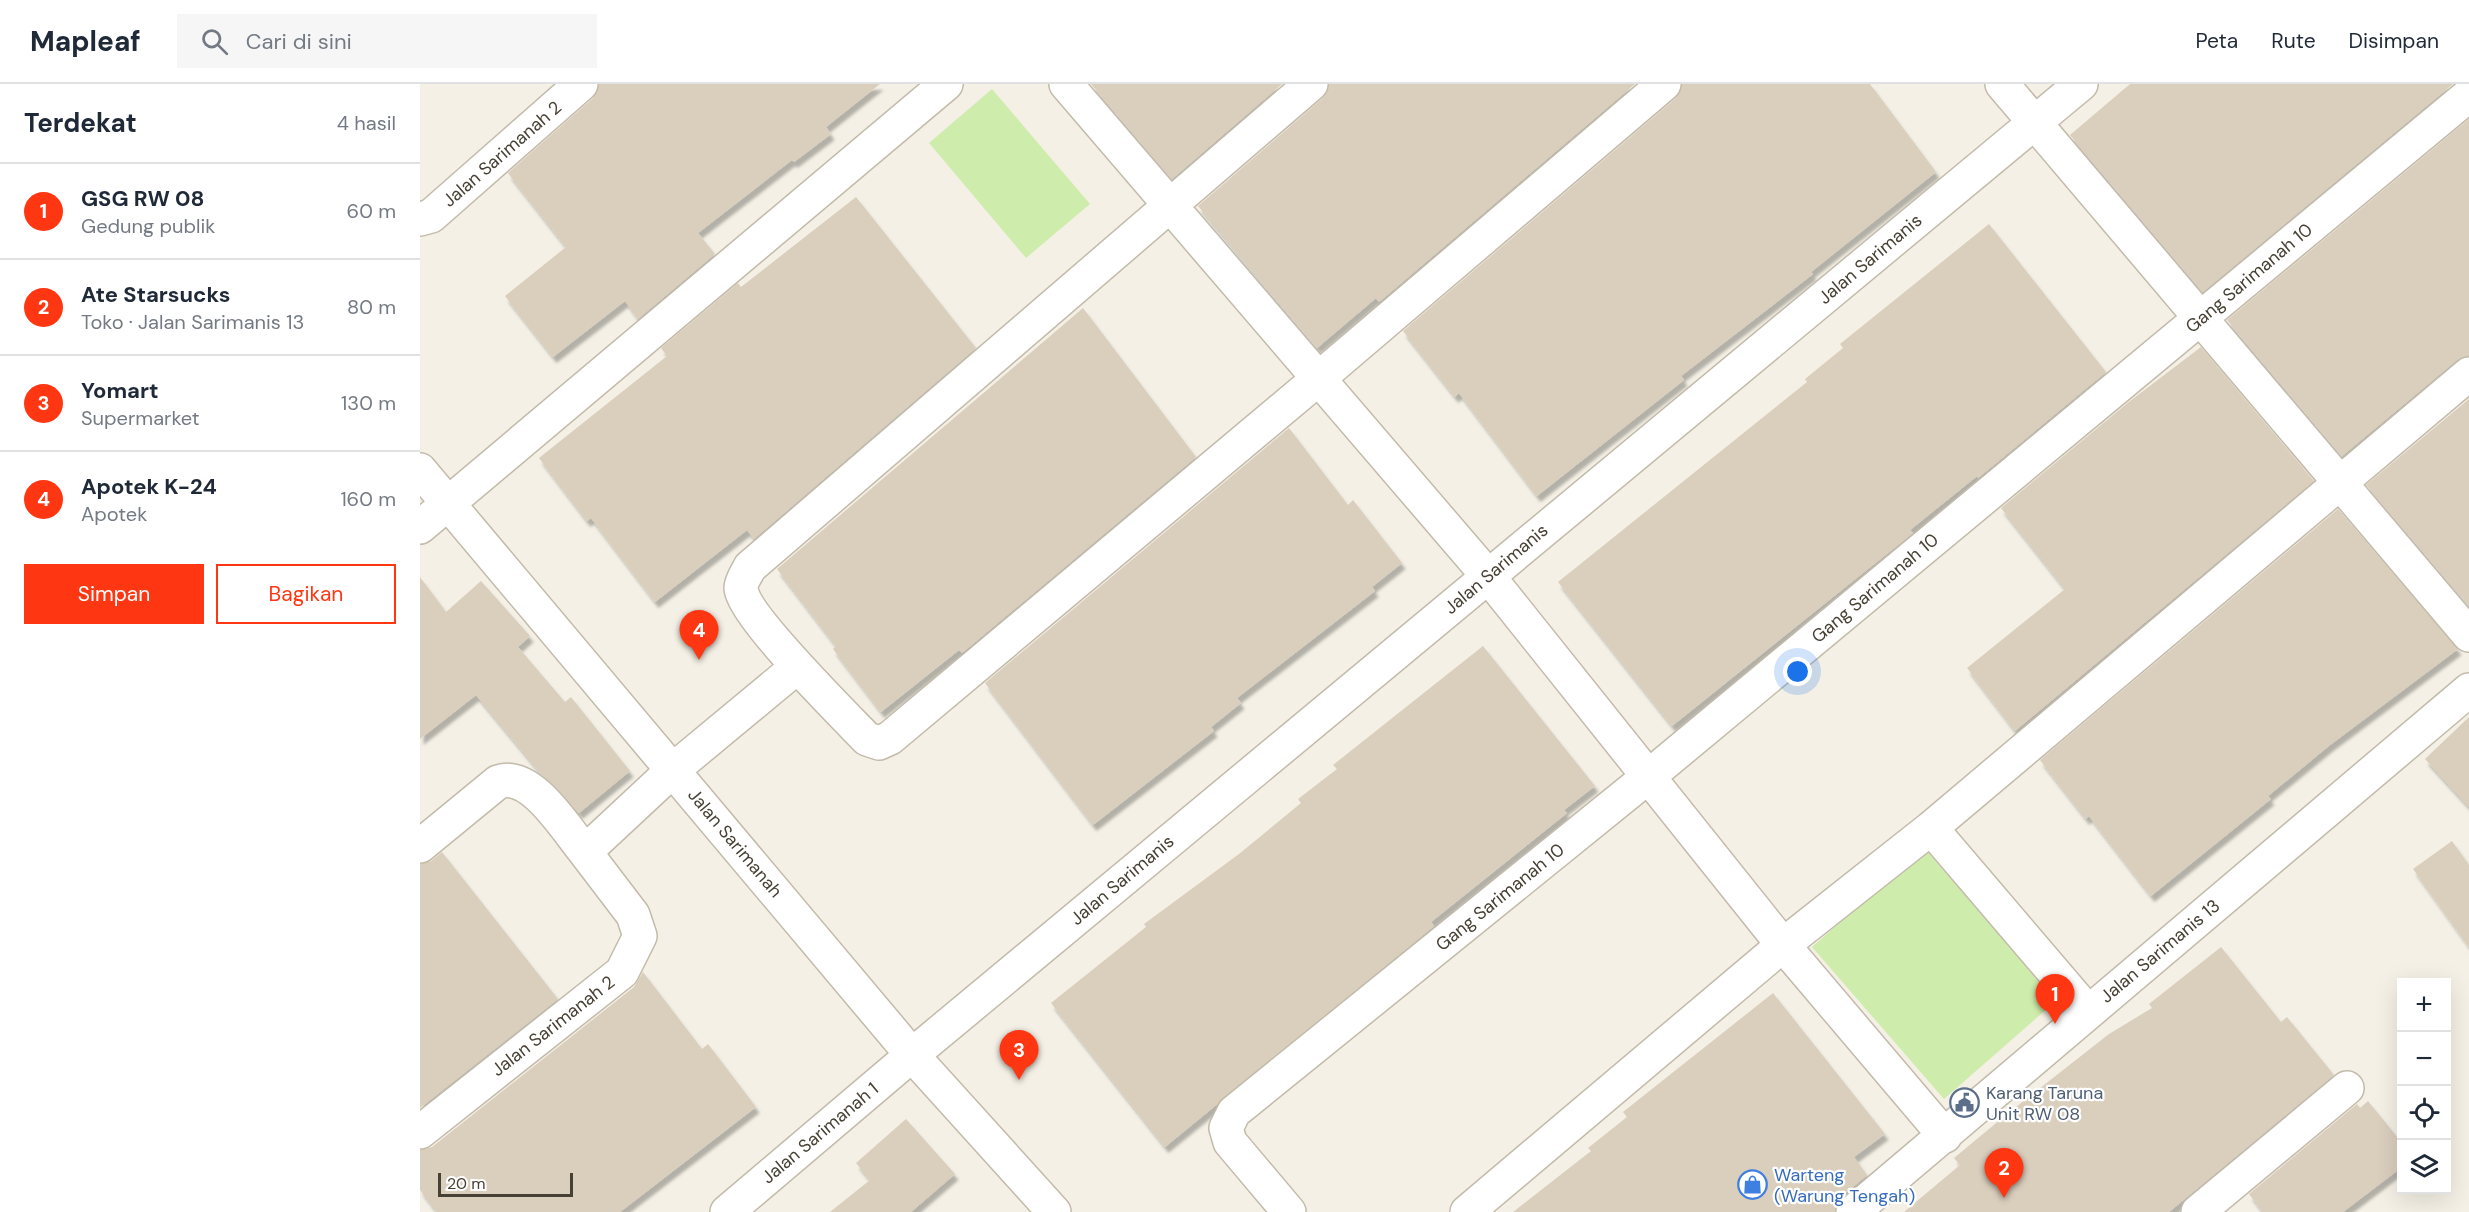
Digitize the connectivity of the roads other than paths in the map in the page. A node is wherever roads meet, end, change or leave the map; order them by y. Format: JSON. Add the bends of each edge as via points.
{"nodes":[{"id":1,"x":581,"y":84,"type":"edge"},
{"id":2,"x":946,"y":84,"type":"edge"},
{"id":3,"x":1066,"y":84,"type":"edge"},
{"id":4,"x":1311,"y":84,"type":"edge"},
{"id":5,"x":1664,"y":84,"type":"edge"},
{"id":6,"x":2002,"y":84,"type":"edge"},
{"id":7,"x":2081,"y":84,"type":"edge"},
{"id":8,"x":2469,"y":95,"type":"edge"},
{"id":9,"x":2033,"y":123,"type":"junction"},
{"id":10,"x":1168,"y":204,"type":"junction"},
{"id":11,"x":420,"y":219,"type":"edge"},
{"id":12,"x":2199,"y":319,"type":"junction"},
{"id":13,"x":2469,"y":374,"type":"edge"},
{"id":14,"x":1318,"y":379,"type":"junction"},
{"id":15,"x":420,"y":470,"type":"edge"},
{"id":16,"x":2341,"y":483,"type":"junction"},
{"id":17,"x":448,"y":505,"type":"junction"},
{"id":18,"x":420,"y":527,"type":"edge"},
{"id":19,"x":1488,"y":576,"type":"junction"},
{"id":20,"x":2469,"y":635,"type":"edge"},
{"id":21,"x":797,"y":667,"type":"junction"},
{"id":22,"x":2469,"y":690,"type":"edge"},
{"id":23,"x":674,"y":769,"type":"junction"},
{"id":24,"x":1649,"y":776,"type":"junction"},
{"id":25,"x":1931,"y":828,"type":"junction"},
{"id":26,"x":420,"y":846,"type":"edge"},
{"id":27,"x":585,"y":852,"type":"junction"},
{"id":28,"x":1783,"y":945,"type":"junction"},
{"id":29,"x":2088,"y":1012,"type":"junction"},
{"id":30,"x":912,"y":1055,"type":"junction"},
{"id":31,"x":2347,"y":1088,"type":"dead end"},
{"id":32,"x":420,"y":1132,"type":"edge"},
{"id":33,"x":1945,"y":1136,"type":"junction"},
{"id":34,"x":727,"y":1212,"type":"edge"},
{"id":35,"x":1054,"y":1212,"type":"edge"},
{"id":36,"x":1289,"y":1212,"type":"edge"},
{"id":37,"x":1467,"y":1212,"type":"edge"},
{"id":38,"x":1852,"y":1212,"type":"edge"},
{"id":39,"x":2198,"y":1212,"type":"edge"}],
"edges":[{"from":1,"to":11,"type":"street","name":"Jalan Sarimanah 2","via":[[431,216]]},
{"from":2,"to":17,"type":"street"},
{"from":3,"to":10,"type":"street"},
{"from":4,"to":10,"type":"street"},
{"from":5,"to":14,"type":"street"},
{"from":6,"to":9,"type":"street"},
{"from":7,"to":9,"type":"street","name":"Jalan Sarimanis"},
{"from":8,"to":12,"type":"street","name":"Gang Sarimanah 10"},
{"from":9,"to":12,"type":"street"},
{"from":9,"to":19,"type":"street","name":"Jalan Sarimanis"},
{"from":10,"to":14,"type":"street"},
{"from":10,"to":21,"type":"street","via":[[750,567],[741,586],[744,601]]},
{"from":12,"to":16,"type":"street"},
{"from":12,"to":24,"type":"street","name":"Gang Sarimanah 10"},
{"from":13,"to":16,"type":"street"},
{"from":14,"to":19,"type":"street"},
{"from":14,"to":21,"type":"street","via":[[885,742],[867,739]]},
{"from":15,"to":17,"type":"street","name":"Jalan Sarimanah"},
{"from":16,"to":20,"type":"street"},
{"from":16,"to":25,"type":"street"},
{"from":17,"to":18,"type":"street"},
{"from":17,"to":23,"type":"street","name":"Jalan Sarimanah"},
{"from":19,"to":24,"type":"street"},
{"from":19,"to":30,"type":"street","name":"Jalan Sarimanis"},
{"from":21,"to":23,"type":"street"},
{"from":22,"to":29,"type":"street","name":"Jalan Sarimanis 13"},
{"from":23,"to":27,"type":"street"},
{"from":23,"to":30,"type":"street","name":"Jalan Sarimanah"},
{"from":24,"to":28,"type":"street"},
{"from":24,"to":36,"type":"street","name":"Gang Sarimanah 10","via":[[1234,1112],[1226,1128],[1230,1142]]},
{"from":25,"to":28,"type":"street"},
{"from":25,"to":29,"type":"street"},
{"from":26,"to":27,"type":"street","name":"Jalan Sarimanah 2","via":[[498,782],[509,778],[523,782],[545,803]]},
{"from":27,"to":32,"type":"street","name":"Jalan Sarimanah 2","via":[[633,915],[640,936],[622,972]]},
{"from":28,"to":33,"type":"street"},
{"from":28,"to":37,"type":"street"},
{"from":29,"to":33,"type":"street","name":"Jalan Sarimanis 13"},
{"from":30,"to":34,"type":"street","name":"Jalan Sarimanah 1"},
{"from":30,"to":35,"type":"street","name":"Jalan Sarimanah"},
{"from":31,"to":39,"type":"street"},
{"from":33,"to":38,"type":"street","name":"Jalan Sarimanis 13"}]}
